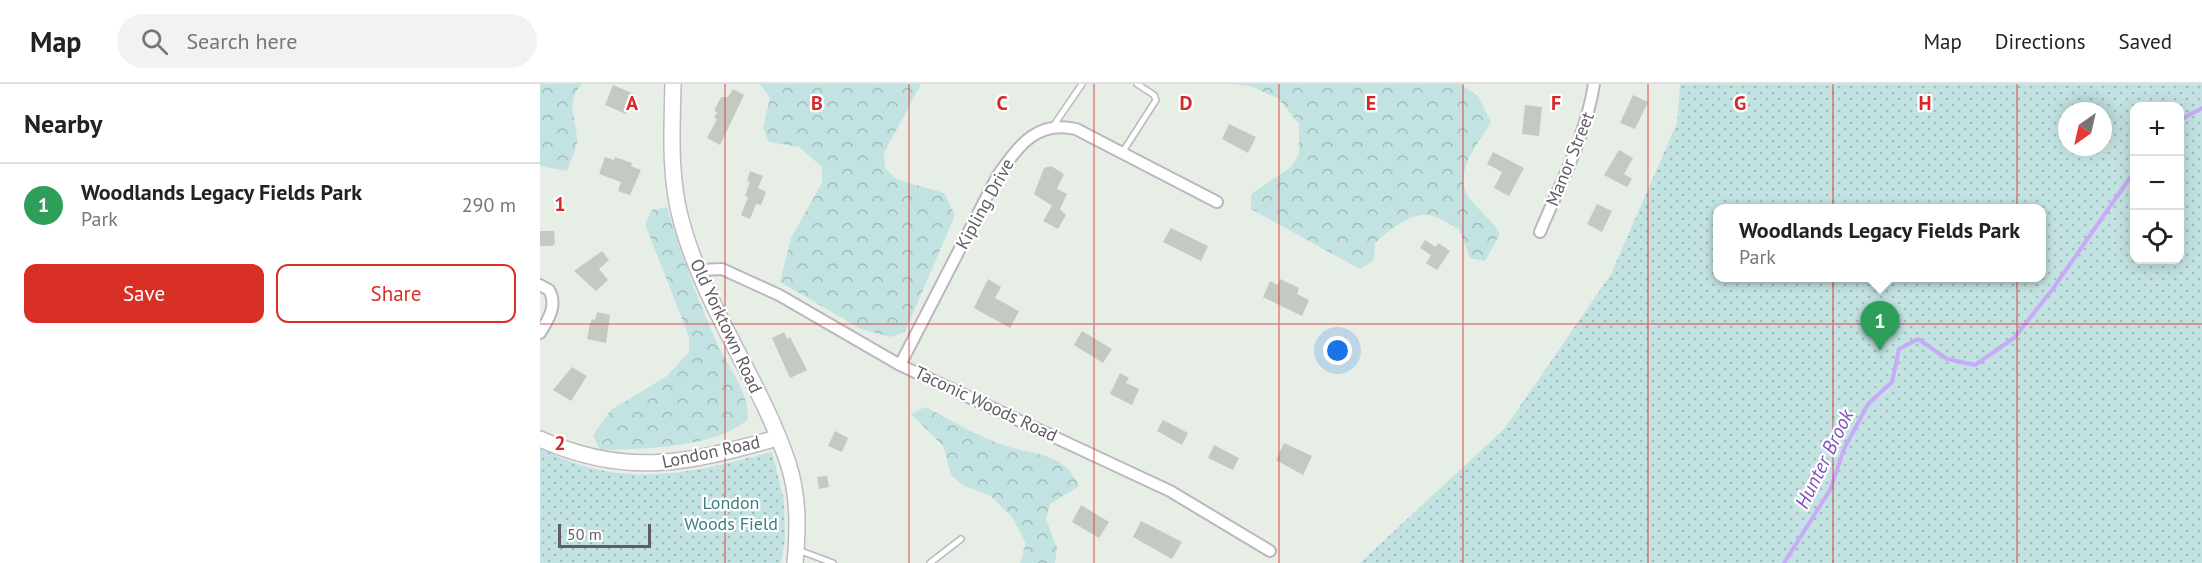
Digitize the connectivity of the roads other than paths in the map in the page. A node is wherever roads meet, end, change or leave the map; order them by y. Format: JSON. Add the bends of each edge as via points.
{"nodes":[{"id":1,"x":673,"y":84,"type":"edge"},
{"id":2,"x":1082,"y":84,"type":"edge"},
{"id":3,"x":1137,"y":84,"type":"edge"},
{"id":4,"x":1594,"y":84,"type":"edge"},
{"id":5,"x":1054,"y":126,"type":"junction"},
{"id":6,"x":1122,"y":153,"type":"junction"},
{"id":7,"x":1217,"y":202,"type":"dead end"},
{"id":8,"x":1540,"y":232,"type":"dead end"},
{"id":9,"x":699,"y":270,"type":"junction"},
{"id":10,"x":540,"y":285,"type":"edge"},
{"id":11,"x":540,"y":333,"type":"edge"},
{"id":12,"x":900,"y":364,"type":"junction"},
{"id":13,"x":777,"y":438,"type":"junction"},
{"id":14,"x":540,"y":439,"type":"edge"},
{"id":15,"x":961,"y":540,"type":"dead end"},
{"id":16,"x":1270,"y":550,"type":"dead end"},
{"id":17,"x":796,"y":556,"type":"edge"},
{"id":18,"x":833,"y":563,"type":"edge"},
{"id":19,"x":930,"y":563,"type":"edge"}],
"edges":[{"from":1,"to":9,"type":"main road","name":"Old Yorktown Road","via":[[672,173],[681,220]]},
{"from":2,"to":5,"type":"lane"},
{"from":3,"to":6,"type":"lane","via":[[1156,100]]},
{"from":4,"to":8,"type":"street","name":"Manor Street","via":[[1578,143]]},
{"from":5,"to":6,"type":"street","via":[[1076,129]]},
{"from":5,"to":12,"type":"street","name":"Kipling Drive","via":[[1032,136],[998,175]]},
{"from":6,"to":7,"type":"street"},
{"from":9,"to":12,"type":"street","name":"Taconic Woods Road","via":[[722,269],[735,274]]},
{"from":9,"to":13,"type":"main road","name":"Old Yorktown Road"},
{"from":10,"to":11,"type":"street","via":[[549,290],[553,304]]},
{"from":12,"to":16,"type":"street","name":"Taconic Woods Road","via":[[1170,491]]},
{"from":13,"to":14,"type":"main road","name":"London Road","via":[[671,463],[635,465],[587,457]]},
{"from":13,"to":17,"type":"main road","name":"Old Yorktown Road","via":[[795,495]]},
{"from":15,"to":19,"type":"lane"},
{"from":17,"to":18,"type":"lane"}]}
